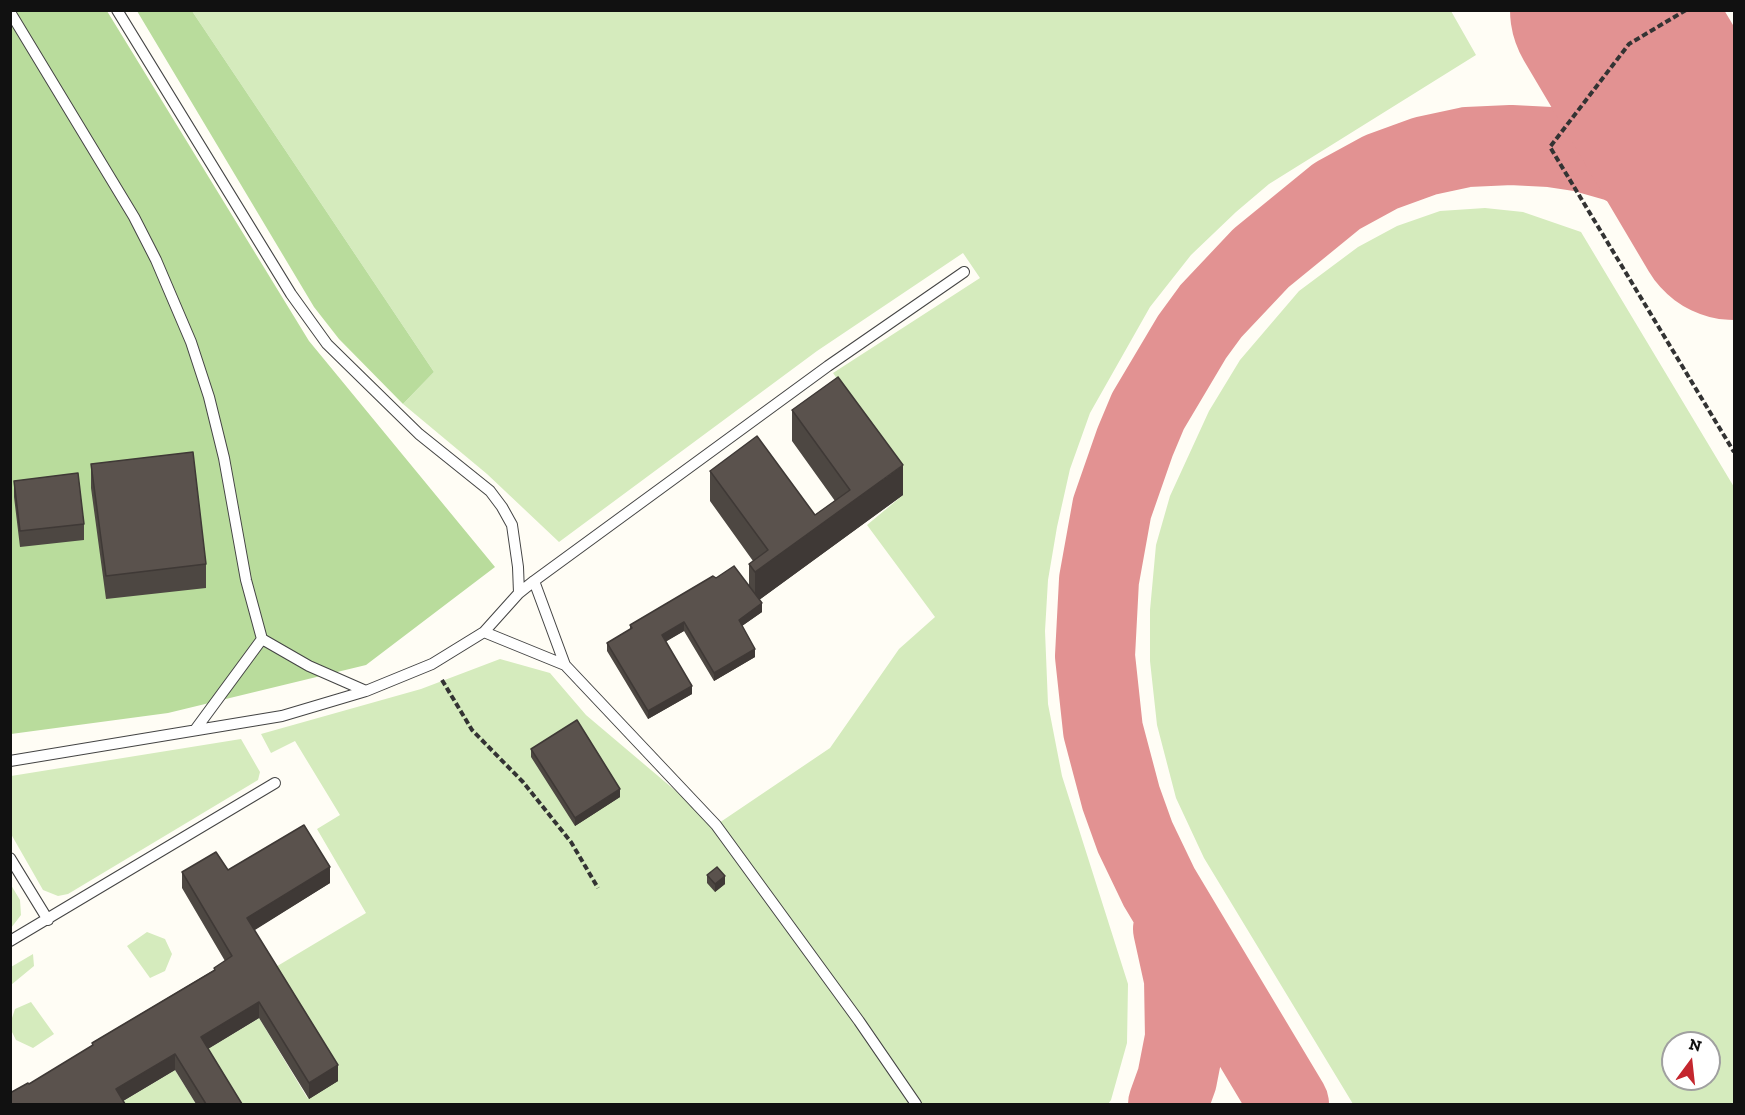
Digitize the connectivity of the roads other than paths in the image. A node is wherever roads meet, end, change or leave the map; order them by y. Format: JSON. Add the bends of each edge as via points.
{"nodes":[{"id":1,"x":117,"y":10,"type":"edge"},
{"id":2,"x":10,"y":12,"type":"edge"},
{"id":3,"x":964,"y":272,"type":"dead end"},
{"id":4,"x":534,"y":581,"type":"junction"},
{"id":5,"x":519,"y":593,"type":"junction"},
{"id":6,"x":484,"y":632,"type":"junction"},
{"id":7,"x":262,"y":639,"type":"junction"},
{"id":8,"x":565,"y":665,"type":"junction"},
{"id":9,"x":366,"y":691,"type":"junction"},
{"id":10,"x":195,"y":730,"type":"junction"},
{"id":11,"x":10,"y":761,"type":"edge"},
{"id":12,"x":275,"y":783,"type":"dead end"},
{"id":13,"x":10,"y":858,"type":"edge"},
{"id":14,"x":48,"y":920,"type":"junction"},
{"id":15,"x":10,"y":941,"type":"edge"},
{"id":16,"x":916,"y":1104,"type":"edge"}],
"edges":[{"from":1,"to":5,"type":"lane","via":[[291,294],[327,344],[418,434],[490,491],[502,507],[512,525]]},
{"from":2,"to":7,"type":"lane","via":[[134,216],[191,342],[224,458],[246,580]]},
{"from":3,"to":4,"type":"lane"},
{"from":4,"to":5,"type":"lane"},
{"from":4,"to":8,"type":"lane"},
{"from":5,"to":6,"type":"lane"},
{"from":6,"to":8,"type":"lane"},
{"from":6,"to":9,"type":"lane","via":[[432,664]]},
{"from":7,"to":9,"type":"lane","via":[[309,666]]},
{"from":7,"to":10,"type":"lane"},
{"from":8,"to":16,"type":"lane","via":[[716,825]]},
{"from":9,"to":10,"type":"lane","via":[[282,716]]},
{"from":10,"to":11,"type":"lane"},
{"from":12,"to":14,"type":"lane"},
{"from":13,"to":14,"type":"lane"},
{"from":14,"to":15,"type":"lane"}]}
